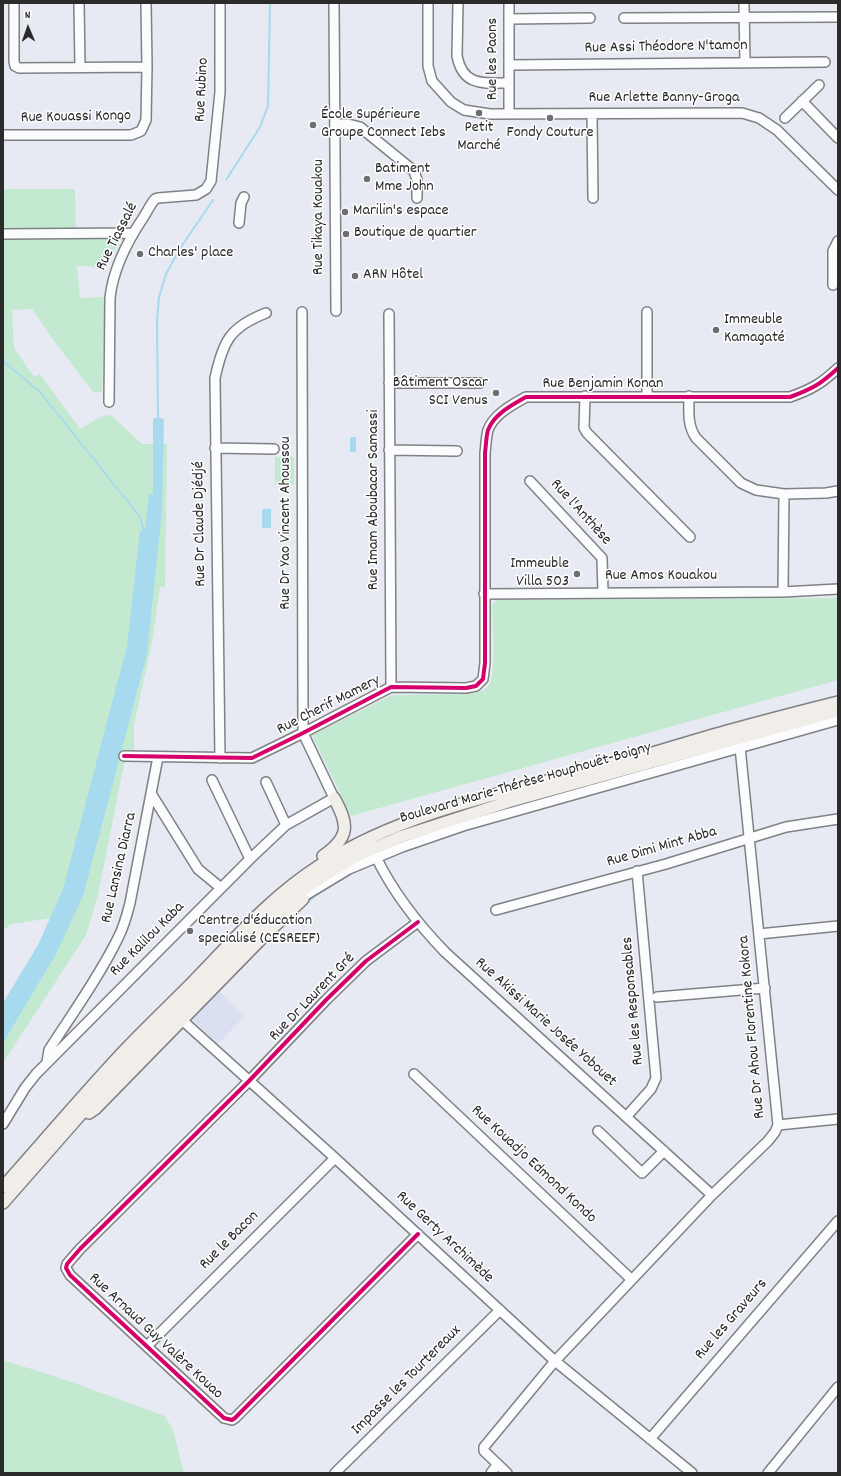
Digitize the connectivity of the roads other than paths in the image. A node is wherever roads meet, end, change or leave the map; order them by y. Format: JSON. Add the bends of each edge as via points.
{"nodes":[{"id":1,"x":14,"y":3,"type":"edge"},
{"id":2,"x":79,"y":3,"type":"edge"},
{"id":3,"x":146,"y":3,"type":"edge"},
{"id":4,"x":220,"y":3,"type":"edge"},
{"id":5,"x":334,"y":3,"type":"edge"},
{"id":6,"x":428,"y":3,"type":"edge"},
{"id":7,"x":458,"y":3,"type":"edge"},
{"id":8,"x":509,"y":3,"type":"edge"},
{"id":9,"x":744,"y":3,"type":"edge"},
{"id":10,"x":838,"y":17,"type":"edge"},
{"id":11,"x":590,"y":18,"type":"dead end"},
{"id":12,"x":624,"y":18,"type":"dead end"},
{"id":13,"x":744,"y":18,"type":"junction"},
{"id":14,"x":509,"y":19,"type":"junction"},
{"id":15,"x":744,"y":62,"type":"junction"},
{"id":16,"x":825,"y":62,"type":"dead end"},
{"id":17,"x":508,"y":65,"type":"junction"},
{"id":18,"x":147,"y":67,"type":"junction"},
{"id":19,"x":80,"y":68,"type":"junction"},
{"id":20,"x":509,"y":82,"type":"junction"},
{"id":21,"x":819,"y":85,"type":"dead end"},
{"id":22,"x":802,"y":101,"type":"junction"},
{"id":23,"x":509,"y":114,"type":"junction"},
{"id":24,"x":592,"y":114,"type":"junction"},
{"id":25,"x":785,"y":118,"type":"dead end"},
{"id":26,"x":335,"y":124,"type":"junction"},
{"id":27,"x":3,"y":135,"type":"edge"},
{"id":28,"x":838,"y":138,"type":"edge"},
{"id":29,"x":211,"y":178,"type":"joint"},
{"id":30,"x":838,"y":190,"type":"edge"},
{"id":31,"x":244,"y":196,"type":"dead end"},
{"id":32,"x":417,"y":198,"type":"dead end"},
{"id":33,"x":593,"y":198,"type":"dead end"},
{"id":34,"x":239,"y":223,"type":"dead end"},
{"id":35,"x":133,"y":233,"type":"junction"},
{"id":36,"x":3,"y":234,"type":"edge"},
{"id":37,"x":838,"y":241,"type":"edge"},
{"id":38,"x":833,"y":285,"type":"dead end"},
{"id":39,"x":336,"y":311,"type":"dead end"},
{"id":40,"x":302,"y":312,"type":"dead end"},
{"id":41,"x":647,"y":312,"type":"dead end"},
{"id":42,"x":266,"y":313,"type":"dead end"},
{"id":43,"x":389,"y":314,"type":"dead end"},
{"id":44,"x":838,"y":368,"type":"edge"},
{"id":45,"x":389,"y":383,"type":"junction"},
{"id":46,"x":480,"y":383,"type":"dead end"},
{"id":47,"x":584,"y":396,"type":"junction"},
{"id":48,"x":689,"y":396,"type":"junction"},
{"id":49,"x":647,"y":397,"type":"junction"},
{"id":50,"x":109,"y":402,"type":"dead end"},
{"id":51,"x":215,"y":448,"type":"junction"},
{"id":52,"x":274,"y":449,"type":"dead end"},
{"id":53,"x":389,"y":450,"type":"junction"},
{"id":54,"x":457,"y":451,"type":"dead end"},
{"id":55,"x":530,"y":481,"type":"dead end"},
{"id":56,"x":838,"y":491,"type":"edge"},
{"id":57,"x":784,"y":494,"type":"junction"},
{"id":58,"x":690,"y":538,"type":"dead end"},
{"id":59,"x":838,"y":589,"type":"edge"},
{"id":60,"x":603,"y":592,"type":"junction"},
{"id":61,"x":783,"y":592,"type":"junction"},
{"id":62,"x":484,"y":594,"type":"junction"},
{"id":63,"x":391,"y":687,"type":"junction"},
{"id":64,"x":838,"y":702,"type":"edge"},
{"id":65,"x":838,"y":711,"type":"edge"},
{"id":66,"x":838,"y":720,"type":"edge"},
{"id":67,"x":303,"y":733,"type":"junction"},
{"id":68,"x":740,"y":747,"type":"junction"},
{"id":69,"x":124,"y":756,"type":"dead end"},
{"id":70,"x":158,"y":757,"type":"junction"},
{"id":71,"x":220,"y":758,"type":"junction"},
{"id":72,"x":212,"y":780,"type":"dead end"},
{"id":73,"x":266,"y":782,"type":"dead end"},
{"id":74,"x":152,"y":795,"type":"junction"},
{"id":75,"x":334,"y":798,"type":"junction"},
{"id":76,"x":838,"y":819,"type":"edge"},
{"id":77,"x":286,"y":825,"type":"junction"},
{"id":78,"x":750,"y":838,"type":"junction"},
{"id":79,"x":376,"y":857,"type":"junction"},
{"id":80,"x":250,"y":858,"type":"junction"},
{"id":81,"x":637,"y":871,"type":"junction"},
{"id":82,"x":220,"y":888,"type":"junction"},
{"id":83,"x":284,"y":891,"type":"junction"},
{"id":84,"x":308,"y":894,"type":"junction"},
{"id":85,"x":280,"y":908,"type":"junction"},
{"id":86,"x":496,"y":910,"type":"dead end"},
{"id":87,"x":418,"y":922,"type":"junction"},
{"id":88,"x":838,"y":926,"type":"edge"},
{"id":89,"x":759,"y":934,"type":"junction"},
{"id":90,"x":764,"y":988,"type":"junction"},
{"id":91,"x":657,"y":997,"type":"dead end"},
{"id":92,"x":182,"y":1020,"type":"junction"},
{"id":93,"x":47,"y":1062,"type":"junction"},
{"id":94,"x":414,"y":1074,"type":"dead end"},
{"id":95,"x":249,"y":1081,"type":"junction"},
{"id":96,"x":626,"y":1117,"type":"junction"},
{"id":97,"x":838,"y":1118,"type":"edge"},
{"id":98,"x":3,"y":1124,"type":"edge"},
{"id":99,"x":778,"y":1125,"type":"junction"},
{"id":100,"x":69,"y":1127,"type":"junction"},
{"id":101,"x":598,"y":1131,"type":"dead end"},
{"id":102,"x":664,"y":1151,"type":"junction"},
{"id":103,"x":334,"y":1158,"type":"junction"},
{"id":104,"x":3,"y":1187,"type":"edge"},
{"id":105,"x":712,"y":1195,"type":"junction"},
{"id":106,"x":3,"y":1203,"type":"edge"},
{"id":107,"x":838,"y":1221,"type":"edge"},
{"id":108,"x":418,"y":1234,"type":"junction"},
{"id":109,"x":631,"y":1279,"type":"junction"},
{"id":110,"x":500,"y":1310,"type":"junction"},
{"id":111,"x":148,"y":1345,"type":"junction"},
{"id":112,"x":555,"y":1361,"type":"junction"},
{"id":113,"x":838,"y":1387,"type":"edge"},
{"id":114,"x":650,"y":1439,"type":"junction"},
{"id":115,"x":497,"y":1465,"type":"junction"},
{"id":116,"x":335,"y":1473,"type":"edge"},
{"id":117,"x":490,"y":1473,"type":"edge"},
{"id":118,"x":507,"y":1473,"type":"edge"},
{"id":119,"x":692,"y":1473,"type":"edge"},
{"id":120,"x":768,"y":1473,"type":"edge"}],
"edges":[{"from":1,"to":19,"type":"street","via":[[15,66]]},
{"from":2,"to":19,"type":"street"},
{"from":3,"to":18,"type":"street","name":"Rue Kouassi Kongo"},
{"from":4,"to":29,"type":"street","name":"Rue Rubino","via":[[220,92]]},
{"from":5,"to":26,"type":"street","name":"Rue Tikaya Kouakou"},
{"from":6,"to":23,"type":"street","name":"Rue Arlette Banny-Groga","via":[[428,66],[432,81],[451,102],[464,110]]},
{"from":7,"to":20,"type":"street","via":[[459,64],[472,80],[481,84]]},
{"from":8,"to":14,"type":"street","name":"Rue les Paons"},
{"from":9,"to":13,"type":"street"},
{"from":10,"to":13,"type":"street"},
{"from":11,"to":14,"type":"street"},
{"from":12,"to":13,"type":"street"},
{"from":13,"to":15,"type":"street"},
{"from":14,"to":17,"type":"street","name":"Rue les Paons"},
{"from":15,"to":16,"type":"street","name":"Rue Assi Théodore N'tamon"},
{"from":15,"to":17,"type":"street","name":"Rue Assi Théodore N'tamon"},
{"from":17,"to":20,"type":"street","name":"Rue les Paons"},
{"from":18,"to":19,"type":"street"},
{"from":18,"to":27,"type":"street","name":"Rue Kouassi Kongo","via":[[146,120],[142,131],[131,135]]},
{"from":20,"to":23,"type":"street","name":"Rue les Paons"},
{"from":21,"to":22,"type":"street"},
{"from":22,"to":25,"type":"street"},
{"from":22,"to":28,"type":"street"},
{"from":23,"to":24,"type":"street","name":"Rue Arlette Banny-Groga"},
{"from":24,"to":30,"type":"street","name":"Rue Arlette Banny-Groga","via":[[742,113],[759,118],[776,130]]},
{"from":24,"to":33,"type":"street"},
{"from":26,"to":32,"type":"street","via":[[360,127],[414,171]]},
{"from":26,"to":39,"type":"street","name":"Rue Tikaya Kouakou"},
{"from":29,"to":35,"type":"street","name":"Rue Tiassalé","via":[[206,189],[196,195],[155,199]]},
{"from":31,"to":34,"type":"street"},
{"from":35,"to":36,"type":"street"},
{"from":35,"to":50,"type":"street","name":"Rue Tiassalé","via":[[111,283]]},
{"from":37,"to":38,"type":"street","via":[[833,251]]},
{"from":40,"to":67,"type":"street","name":"Rue Dr Yao Vincent Ahoussou"},
{"from":41,"to":49,"type":"street"},
{"from":42,"to":51,"type":"street","name":"Rue Dr Claude Djédjé","via":[[242,324],[224,345],[219,358],[215,378]]},
{"from":43,"to":45,"type":"street","name":"Rue Imam Aboubacar Samassi"},
{"from":44,"to":48,"type":"street","name":"Rue Benjamin Konan","via":[[810,390],[790,397]]},
{"from":45,"to":46,"type":"street"},
{"from":45,"to":53,"type":"street","name":"Rue Imam Aboubacar Samassi"},
{"from":47,"to":49,"type":"street","name":"Rue Benjamin Konan"},
{"from":47,"to":58,"type":"street","via":[[586,434]]},
{"from":47,"to":62,"type":"street","name":"Rue Benjamin Konan","via":[[526,397],[500,414],[488,430],[485,453]]},
{"from":48,"to":49,"type":"street","name":"Rue Benjamin Konan"},
{"from":48,"to":57,"type":"street","via":[[689,425],[696,438],[741,483],[756,490]]},
{"from":51,"to":52,"type":"street"},
{"from":51,"to":71,"type":"street","name":"Rue Dr Claude Djédjé"},
{"from":53,"to":54,"type":"street"},
{"from":53,"to":63,"type":"street","name":"Rue Imam Aboubacar Samassi"},
{"from":55,"to":60,"type":"street","name":"Rue l'Anthèse","via":[[602,558]]},
{"from":56,"to":57,"type":"street"},
{"from":57,"to":61,"type":"street"},
{"from":59,"to":61,"type":"street","name":"Rue Amos Kouakou"},
{"from":60,"to":61,"type":"street","name":"Rue Amos Kouakou"},
{"from":60,"to":62,"type":"street","name":"Rue Amos Kouakou"},
{"from":62,"to":63,"type":"street","name":"Rue Cherif Mamery","via":[[486,664],[481,682],[466,688]]},
{"from":63,"to":67,"type":"street","name":"Rue Cherif Mamery"},
{"from":64,"to":83,"type":"main road","name":"Boulevard Marie-Thérèse Houphouët-Boigny","via":[[494,795],[402,824],[343,851]]},
{"from":65,"to":85,"type":"main road","name":"Boulevard Marie-Thérèse Houphouët-Boigny","via":[[511,801],[400,837],[348,861]]},
{"from":66,"to":68,"type":"street"},
{"from":67,"to":71,"type":"street","name":"Rue Cherif Mamery","via":[[252,758]]},
{"from":67,"to":75,"type":"street"},
{"from":68,"to":78,"type":"street","name":"Rue Dr Ahou Florentine Kokora"},
{"from":68,"to":79,"type":"street","via":[[463,826]]},
{"from":69,"to":70,"type":"street","name":"Rue Cherif Mamery"},
{"from":70,"to":71,"type":"street","name":"Rue Cherif Mamery"},
{"from":70,"to":74,"type":"street","name":"Rue Lansina Diarra"},
{"from":72,"to":80,"type":"street"},
{"from":73,"to":77,"type":"street"},
{"from":74,"to":82,"type":"street","via":[[198,869]]},
{"from":74,"to":93,"type":"street","name":"Rue Lansina Diarra","via":[[130,903],[118,938],[49,1050]]},
{"from":75,"to":77,"type":"street","name":"Rue Kalilou Kaba"},
{"from":75,"to":83,"type":"main road","via":[[344,819],[342,839],[335,848],[294,878]]},
{"from":76,"to":78,"type":"street","name":"Rue Dimi Mint Abba","via":[[786,827]]},
{"from":77,"to":80,"type":"street","name":"Rue Kalilou Kaba"},
{"from":78,"to":81,"type":"street","name":"Rue Dimi Mint Abba"},
{"from":78,"to":89,"type":"street","name":"Rue Dr Ahou Florentine Kokora"},
{"from":79,"to":84,"type":"street","via":[[349,869]]},
{"from":79,"to":87,"type":"street","name":"Rue Akissi Marie Josée Yobouet","via":[[388,882]]},
{"from":80,"to":82,"type":"street","name":"Rue Kalilou Kaba"},
{"from":81,"to":86,"type":"street","name":"Rue Dimi Mint Abba"},
{"from":81,"to":96,"type":"street","name":"Rue les Responsables","via":[[656,1078],[652,1089]]},
{"from":82,"to":93,"type":"street","name":"Rue Kalilou Kaba"},
{"from":83,"to":104,"type":"main road","name":"Boulevard Marie-Thérèse Houphouët-Boigny","via":[[254,918],[125,1050]]},
{"from":84,"to":85,"type":"street"},
{"from":84,"to":92,"type":"main road"},
{"from":85,"to":100,"type":"main road","name":"Boulevard Marie-Thérèse Houphouët-Boigny","via":[[117,1073]]},
{"from":87,"to":95,"type":"street","name":"Rue Dr Laurent Gré","via":[[366,960]]},
{"from":87,"to":96,"type":"street","name":"Rue Akissi Marie Josée Yobouet","via":[[445,952]]},
{"from":88,"to":89,"type":"street"},
{"from":89,"to":90,"type":"street","name":"Rue Dr Ahou Florentine Kokora"},
{"from":90,"to":91,"type":"street"},
{"from":90,"to":99,"type":"street","name":"Rue Dr Ahou Florentine Kokora"},
{"from":92,"to":95,"type":"street","name":"Rue Gerty Archimède"},
{"from":92,"to":100,"type":"main road","via":[[95,1109]]},
{"from":93,"to":98,"type":"street","name":"Rue Kalilou Kaba","via":[[25,1088]]},
{"from":94,"to":109,"type":"street","name":"Rue Kouadjo Edmond Kondo"},
{"from":95,"to":103,"type":"street","name":"Rue Gerty Archimède"},
{"from":95,"to":111,"type":"street","name":"Rue Arnaud Guy Valère Kouao","via":[[67,1264],[66,1268],[70,1275]]},
{"from":96,"to":102,"type":"street","name":"Rue Akissi Marie Josée Yobouet"},
{"from":97,"to":99,"type":"street"},
{"from":99,"to":105,"type":"street","name":"Rue Dr Ahou Florentine Kokora","via":[[768,1141]]},
{"from":100,"to":106,"type":"main road","name":"Boulevard Marie-Thérèse Houphouët-Boigny"},
{"from":101,"to":102,"type":"street","via":[[642,1173]]},
{"from":102,"to":105,"type":"street","name":"Rue Akissi Marie Josée Yobouet"},
{"from":103,"to":108,"type":"street","name":"Rue Gerty Archimède"},
{"from":103,"to":111,"type":"street","name":"Rue le Bacon"},
{"from":105,"to":109,"type":"street","name":"Rue Dr Ahou Florentine Kokora"},
{"from":107,"to":114,"type":"street","name":"Rue les Graveurs"},
{"from":108,"to":110,"type":"street","name":"Rue Gerty Archimède"},
{"from":108,"to":111,"type":"street","name":"Rue Arnaud Guy Valère Kouao","via":[[232,1420],[224,1418]]},
{"from":109,"to":112,"type":"street","name":"Rue Dr Ahou Florentine Kokora"},
{"from":110,"to":112,"type":"street","name":"Rue Gerty Archimède"},
{"from":110,"to":116,"type":"street","name":"Impasse les Tourtereaux"},
{"from":112,"to":114,"type":"street","name":"Rue Gerty Archimède"},
{"from":112,"to":115,"type":"street","name":"Rue Dr Ahou Florentine Kokora","via":[[484,1447],[484,1451]]},
{"from":113,"to":120,"type":"street"},
{"from":114,"to":119,"type":"street","name":"Rue Gerty Archimède"},
{"from":115,"to":117,"type":"street"},
{"from":115,"to":118,"type":"street"}]}
